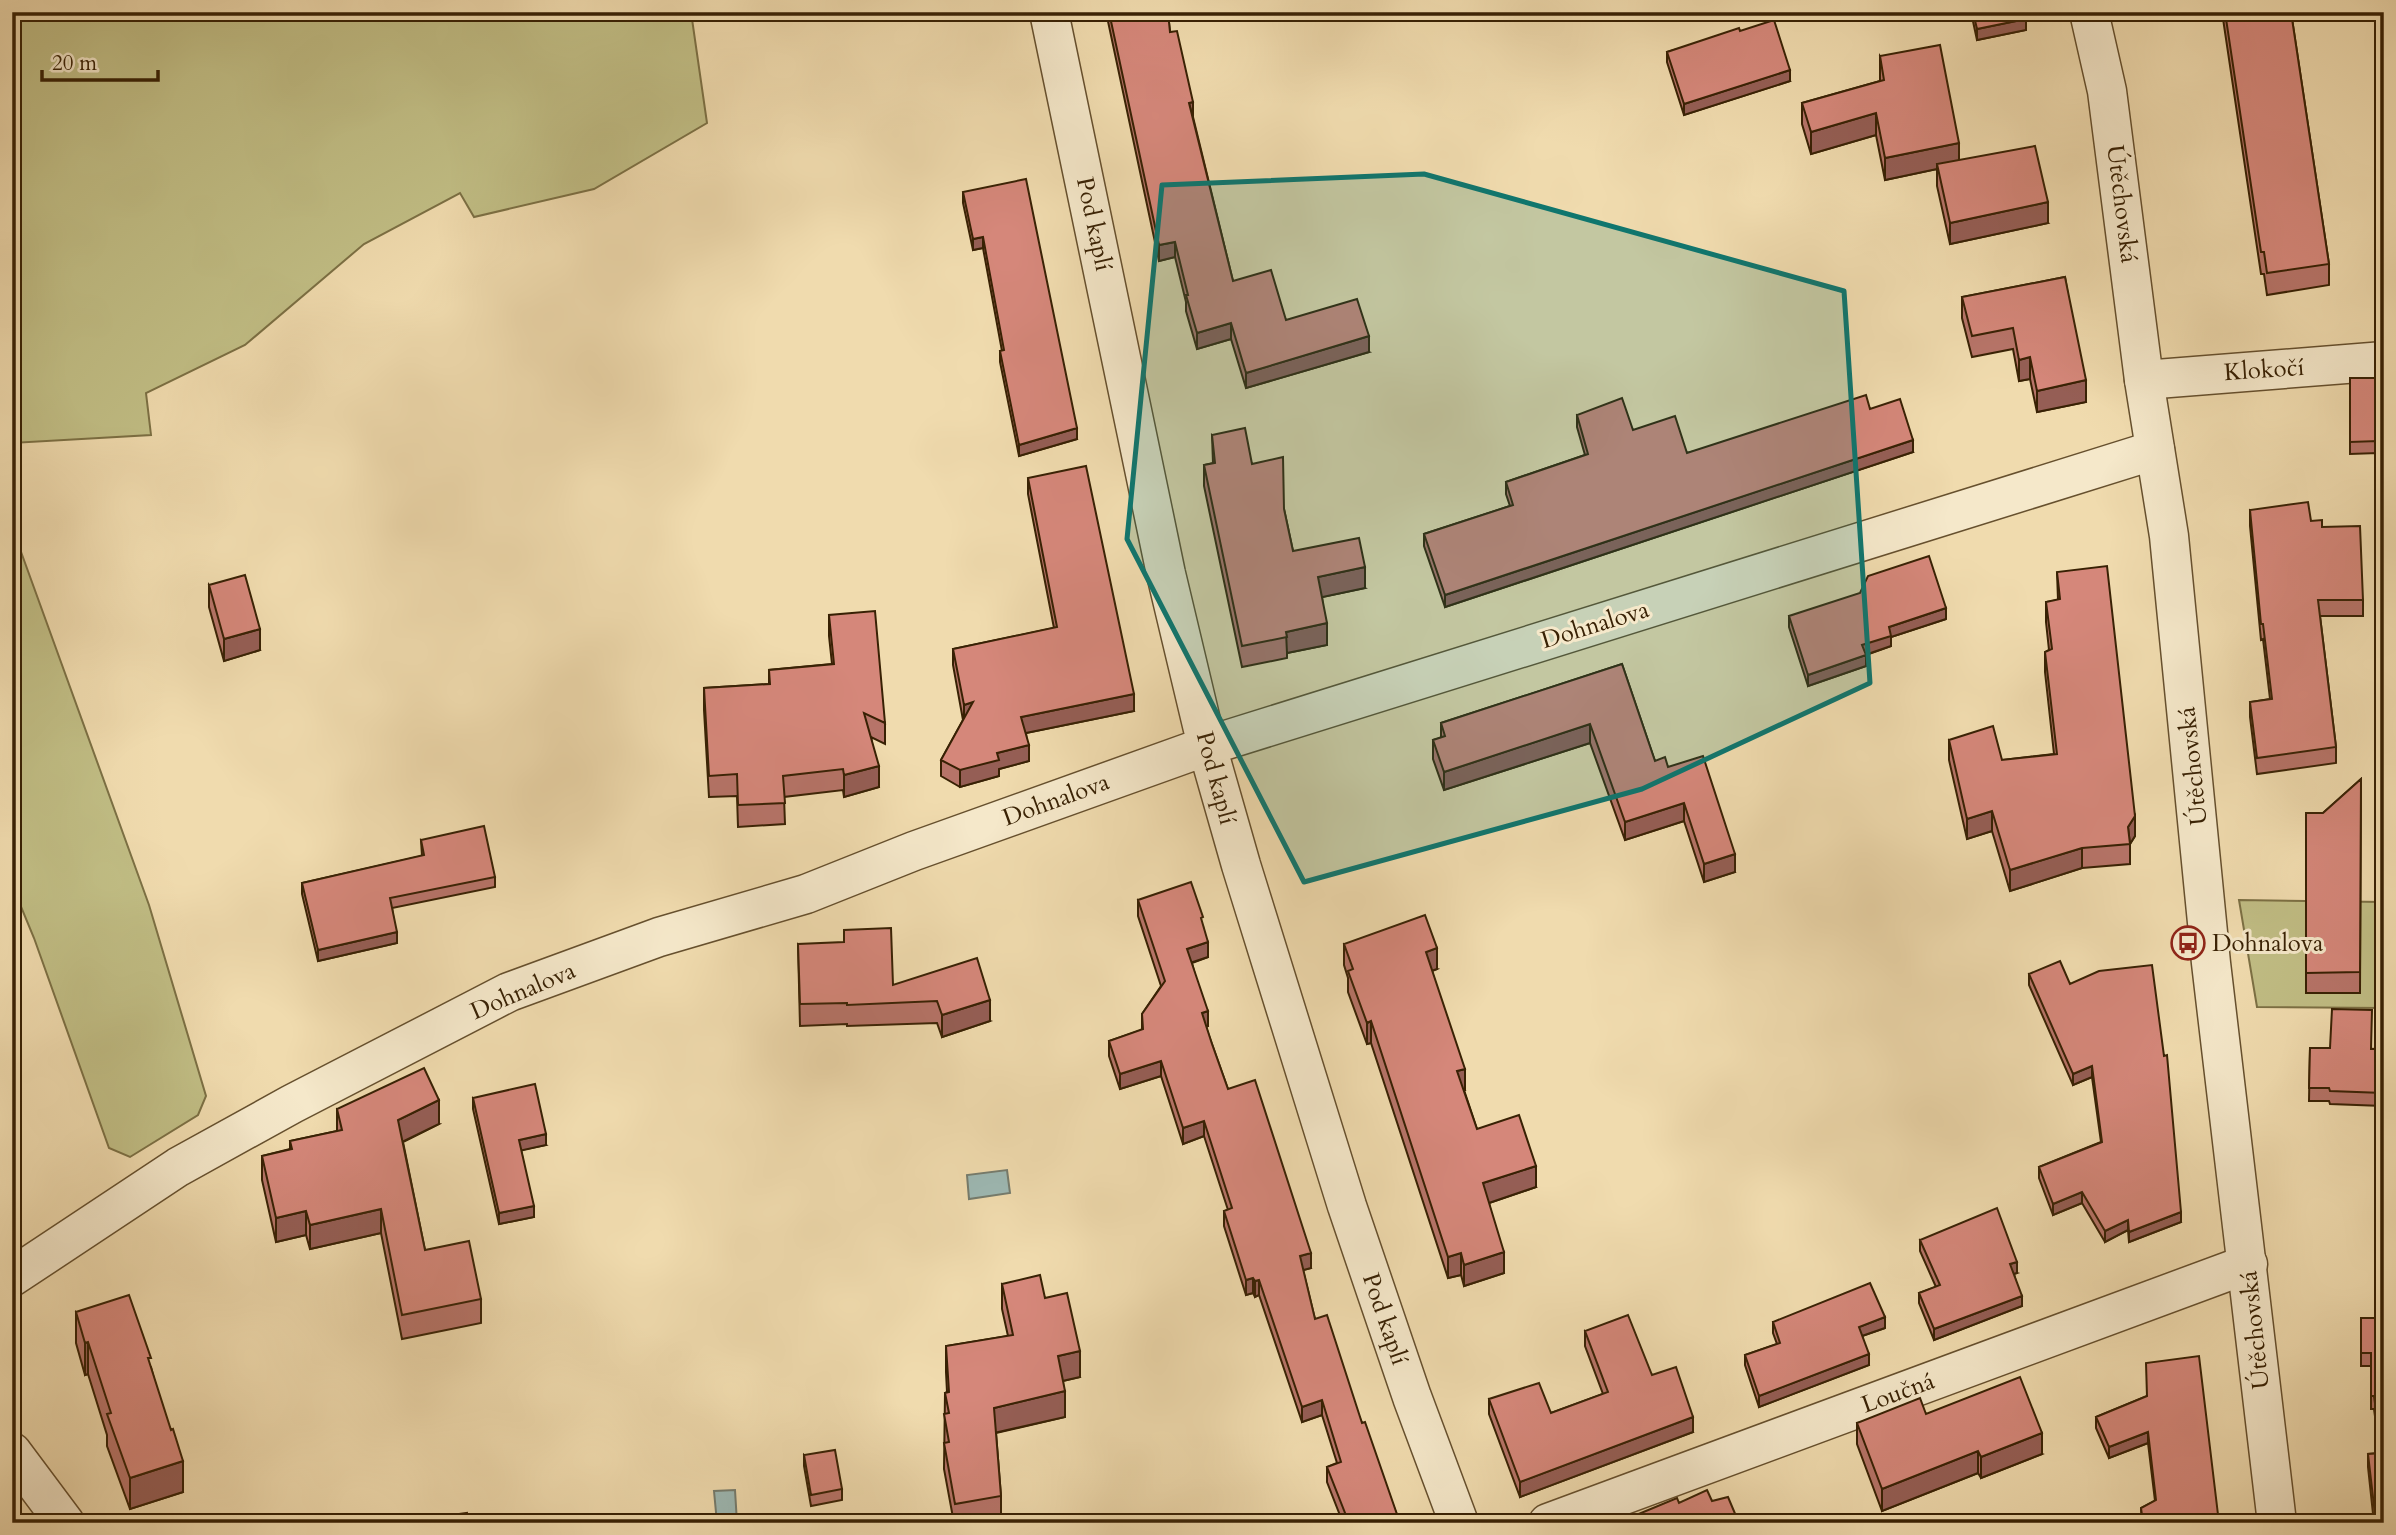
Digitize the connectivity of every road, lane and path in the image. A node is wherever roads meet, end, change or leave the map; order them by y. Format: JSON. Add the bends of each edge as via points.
{"nodes":[{"id":1,"x":1049,"y":12,"type":"edge"},
{"id":2,"x":2090,"y":12,"type":"edge"},
{"id":3,"x":2384,"y":361,"type":"edge"},
{"id":4,"x":2144,"y":380,"type":"junction"},
{"id":5,"x":2155,"y":450,"type":"junction"},
{"id":6,"x":1207,"y":746,"type":"junction"},
{"id":7,"x":2248,"y":1264,"type":"junction"},
{"id":8,"x":12,"y":1277,"type":"edge"},
{"id":9,"x":12,"y":1452,"type":"edge"},
{"id":10,"x":65,"y":1523,"type":"edge"},
{"id":11,"x":1459,"y":1523,"type":"edge"},
{"id":12,"x":1548,"y":1523,"type":"edge"},
{"id":13,"x":2277,"y":1523,"type":"edge"}],
"edges":[{"from":1,"to":6,"type":"street","name":"Pod kaplí","via":[[1163,561]]},
{"from":2,"to":4,"type":"street","name":"Útěchovská","via":[[2107,91]]},
{"from":3,"to":4,"type":"street","name":"Klokočí"},
{"from":4,"to":5,"type":"street","name":"Útěchovská"},
{"from":5,"to":6,"type":"street","name":"Dohnalova"},
{"from":5,"to":7,"type":"street","name":"Útěchovská","via":[[2169,536],[2211,963]]},
{"from":6,"to":8,"type":"street","name":"Dohnalova","via":[[806,894],[659,937],[509,992],[178,1167]]},
{"from":6,"to":11,"type":"street","name":"Pod kaplí","via":[[1347,1206]]},
{"from":7,"to":12,"type":"street","name":"Loučná"},
{"from":7,"to":13,"type":"street","name":"Útěchovská"},
{"from":9,"to":10,"type":"street"}]}
